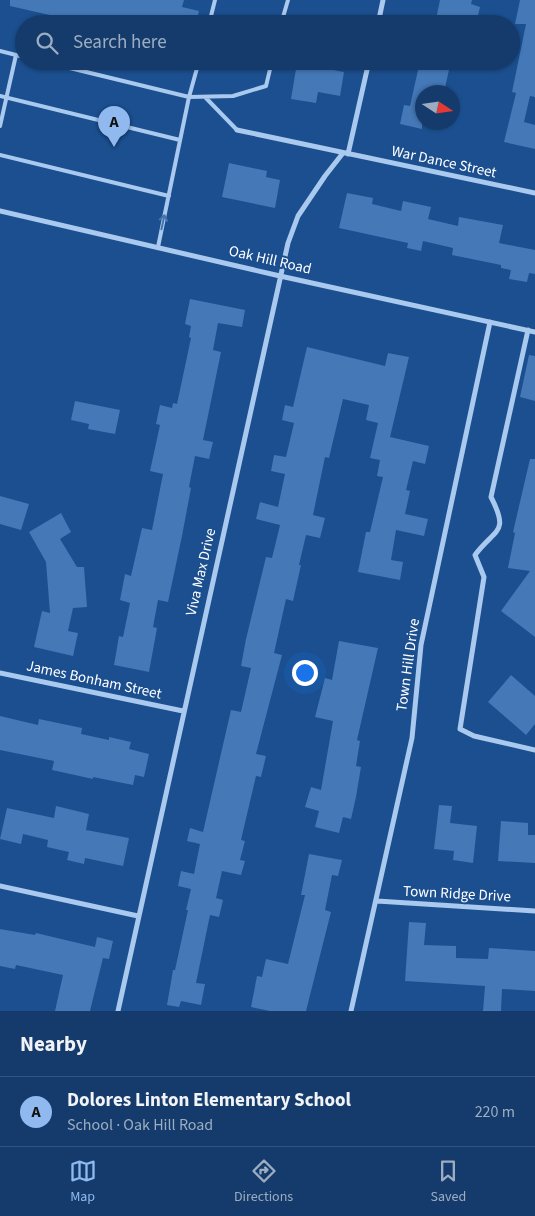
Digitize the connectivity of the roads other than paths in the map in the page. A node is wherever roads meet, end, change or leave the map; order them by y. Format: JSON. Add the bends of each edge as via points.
{"nodes":[{"id":1,"x":215,"y":0,"type":"edge"},
{"id":2,"x":288,"y":0,"type":"edge"},
{"id":3,"x":383,"y":0,"type":"edge"},
{"id":4,"x":211,"y":15,"type":"edge"},
{"id":5,"x":284,"y":15,"type":"edge"},
{"id":6,"x":380,"y":15,"type":"edge"},
{"id":7,"x":0,"y":51,"type":"edge"},
{"id":8,"x":15,"y":55,"type":"edge"},
{"id":9,"x":15,"y":59,"type":"edge"},
{"id":10,"x":78,"y":70,"type":"edge"},
{"id":11,"x":196,"y":70,"type":"edge"},
{"id":12,"x":270,"y":70,"type":"edge"},
{"id":13,"x":367,"y":70,"type":"edge"},
{"id":14,"x":0,"y":96,"type":"edge"},
{"id":15,"x":189,"y":97,"type":"junction"},
{"id":16,"x":205,"y":97,"type":"junction"},
{"id":17,"x":6,"y":98,"type":"junction"},
{"id":18,"x":0,"y":126,"type":"edge"},
{"id":19,"x":237,"y":130,"type":"joint"},
{"id":20,"x":180,"y":140,"type":"junction"},
{"id":21,"x":346,"y":154,"type":"junction"},
{"id":22,"x":0,"y":155,"type":"edge"},
{"id":23,"x":535,"y":193,"type":"edge"},
{"id":24,"x":168,"y":196,"type":"junction"},
{"id":25,"x":0,"y":211,"type":"edge"},
{"id":26,"x":158,"y":248,"type":"junction"},
{"id":27,"x":280,"y":276,"type":"junction"},
{"id":28,"x":490,"y":322,"type":"junction"},
{"id":29,"x":528,"y":330,"type":"junction"},
{"id":30,"x":535,"y":332,"type":"edge"},
{"id":31,"x":0,"y":673,"type":"edge"},
{"id":32,"x":183,"y":711,"type":"junction"},
{"id":33,"x":535,"y":750,"type":"edge"},
{"id":34,"x":0,"y":886,"type":"edge"},
{"id":35,"x":377,"y":902,"type":"junction"},
{"id":36,"x":535,"y":911,"type":"edge"},
{"id":37,"x":138,"y":916,"type":"junction"},
{"id":38,"x":118,"y":1011,"type":"edge"},
{"id":39,"x":351,"y":1011,"type":"edge"}],
"edges":[{"from":1,"to":4,"type":"lane"},
{"from":2,"to":5,"type":"lane"},
{"from":3,"to":6,"type":"street"},
{"from":7,"to":8,"type":"lane"},
{"from":9,"to":17,"type":"lane"},
{"from":10,"to":15,"type":"lane"},
{"from":11,"to":15,"type":"lane"},
{"from":12,"to":16,"type":"lane","via":[[266,86],[233,96]]},
{"from":13,"to":21,"type":"street","name":"Viva Max Drive"},
{"from":14,"to":17,"type":"lane"},
{"from":15,"to":16,"type":"lane"},
{"from":15,"to":20,"type":"lane"},
{"from":16,"to":19,"type":"lane"},
{"from":17,"to":18,"type":"lane"},
{"from":17,"to":20,"type":"lane"},
{"from":19,"to":21,"type":"street","name":"War Dance Street"},
{"from":20,"to":24,"type":"lane"},
{"from":21,"to":23,"type":"street","name":"War Dance Street"},
{"from":21,"to":27,"type":"street","name":"Viva Max Drive","via":[[325,176],[298,216]]},
{"from":22,"to":24,"type":"lane"},
{"from":26,"to":24,"type":"lane","one_way":true},
{"from":25,"to":26,"type":"street","name":"Oak Hill Road"},
{"from":26,"to":27,"type":"street","name":"Oak Hill Road"},
{"from":27,"to":28,"type":"street","name":"Oak Hill Road"},
{"from":27,"to":32,"type":"street","name":"Viva Max Drive"},
{"from":28,"to":29,"type":"street","name":"Oak Hill Road"},
{"from":28,"to":35,"type":"street","name":"Town Hill Drive","via":[[421,645],[412,738]]},
{"from":29,"to":30,"type":"street","name":"Oak Hill Road"},
{"from":29,"to":33,"type":"street","via":[[492,497],[500,514],[500,527],[475,555],[484,577],[460,729],[474,736]]},
{"from":31,"to":32,"type":"street","name":"James Bonham Street"},
{"from":32,"to":37,"type":"street","name":"Viva Max Drive"},
{"from":34,"to":37,"type":"street"},
{"from":35,"to":36,"type":"street","name":"Town Ridge Drive"},
{"from":35,"to":39,"type":"street","name":"Town Hill Drive"},
{"from":37,"to":38,"type":"street","name":"Viva Max Drive"}]}
